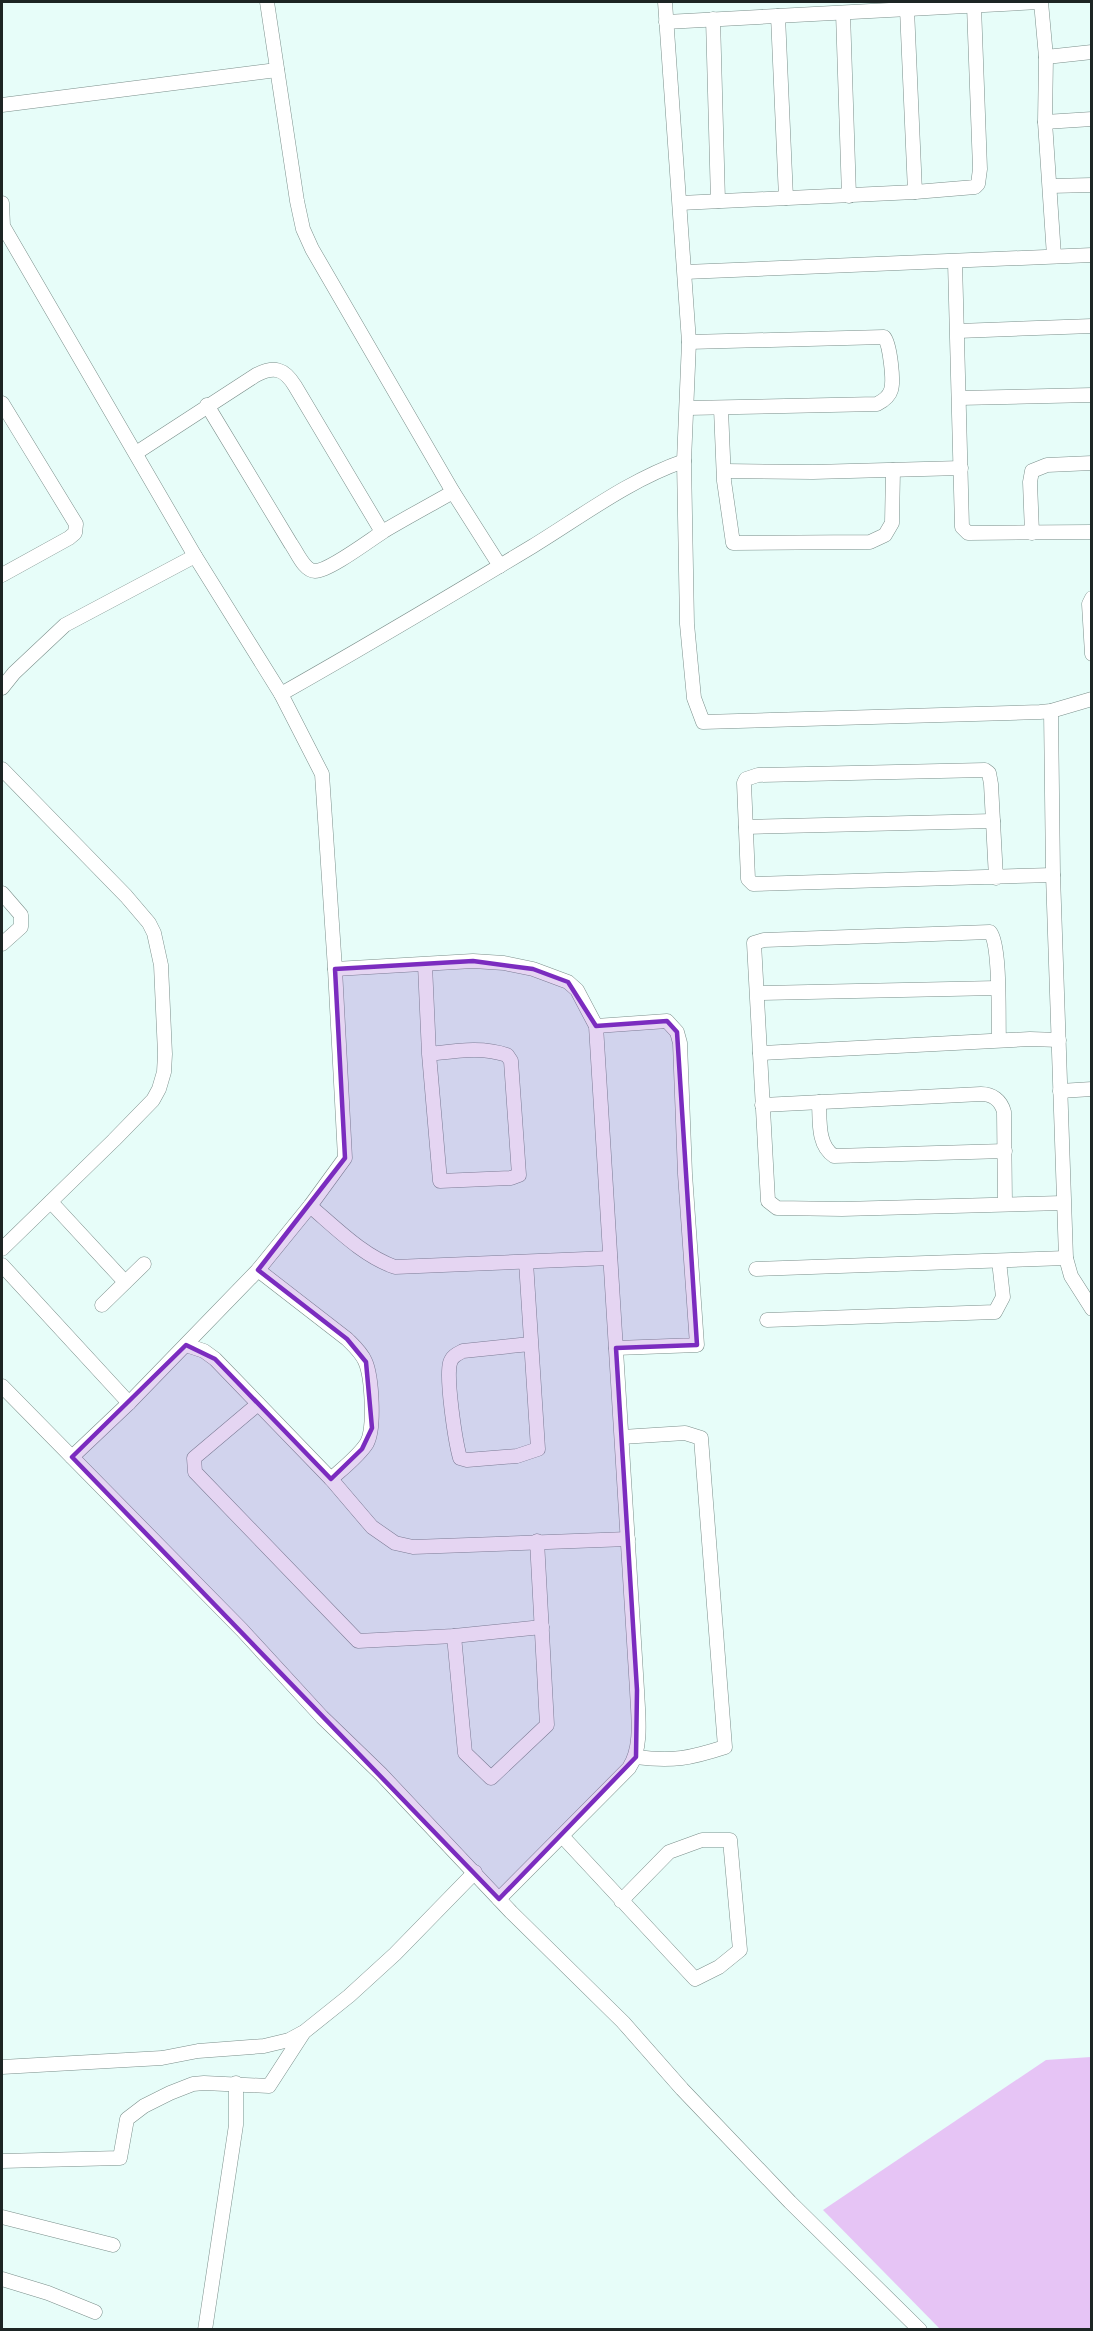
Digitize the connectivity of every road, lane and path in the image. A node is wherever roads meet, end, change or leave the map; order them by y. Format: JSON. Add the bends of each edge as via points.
{"nodes":[{"id":1,"x":267,"y":2,"type":"edge"},
{"id":2,"x":665,"y":2,"type":"edge"},
{"id":3,"x":1040,"y":2,"type":"edge"},
{"id":4,"x":974,"y":6,"type":"junction"},
{"id":5,"x":907,"y":9,"type":"junction"},
{"id":6,"x":843,"y":13,"type":"junction"},
{"id":7,"x":778,"y":16,"type":"junction"},
{"id":8,"x":713,"y":19,"type":"junction"},
{"id":9,"x":666,"y":22,"type":"junction"},
{"id":10,"x":1092,"y":52,"type":"edge"},
{"id":11,"x":1046,"y":57,"type":"junction"},
{"id":12,"x":277,"y":70,"type":"junction"},
{"id":13,"x":2,"y":105,"type":"edge"},
{"id":14,"x":1092,"y":119,"type":"edge"},
{"id":15,"x":1045,"y":122,"type":"junction"},
{"id":16,"x":1092,"y":185,"type":"edge"},
{"id":17,"x":1050,"y":186,"type":"junction"},
{"id":18,"x":915,"y":192,"type":"junction"},
{"id":19,"x":849,"y":196,"type":"junction"},
{"id":20,"x":786,"y":198,"type":"junction"},
{"id":21,"x":718,"y":201,"type":"junction"},
{"id":22,"x":2,"y":203,"type":"edge"},
{"id":23,"x":680,"y":203,"type":"junction"},
{"id":24,"x":2,"y":225,"type":"edge"},
{"id":25,"x":1092,"y":255,"type":"edge"},
{"id":26,"x":1054,"y":256,"type":"junction"},
{"id":27,"x":955,"y":262,"type":"junction"},
{"id":28,"x":685,"y":272,"type":"junction"},
{"id":29,"x":1092,"y":326,"type":"edge"},
{"id":30,"x":958,"y":331,"type":"junction"},
{"id":31,"x":689,"y":342,"type":"junction"},
{"id":32,"x":1092,"y":395,"type":"edge"},
{"id":33,"x":959,"y":398,"type":"junction"},
{"id":34,"x":2,"y":403,"type":"edge"},
{"id":35,"x":207,"y":405,"type":"junction"},
{"id":36,"x":688,"y":408,"type":"junction"},
{"id":37,"x":721,"y":409,"type":"junction"},
{"id":38,"x":136,"y":453,"type":"junction"},
{"id":39,"x":684,"y":461,"type":"junction"},
{"id":40,"x":1092,"y":463,"type":"edge"},
{"id":41,"x":961,"y":468,"type":"junction"},
{"id":42,"x":893,"y":470,"type":"junction"},
{"id":43,"x":724,"y":471,"type":"junction"},
{"id":44,"x":453,"y":492,"type":"junction"},
{"id":45,"x":382,"y":532,"type":"junction"},
{"id":46,"x":1092,"y":532,"type":"edge"},
{"id":47,"x":1032,"y":533,"type":"junction"},
{"id":48,"x":195,"y":556,"type":"junction"},
{"id":49,"x":2,"y":558,"type":"edge"},
{"id":50,"x":500,"y":566,"type":"junction"},
{"id":51,"x":5,"y":573,"type":"edge"},
{"id":52,"x":1092,"y":598,"type":"edge"},
{"id":53,"x":1092,"y":654,"type":"edge"},
{"id":54,"x":2,"y":688,"type":"edge"},
{"id":55,"x":281,"y":694,"type":"junction"},
{"id":56,"x":1092,"y":699,"type":"edge"},
{"id":57,"x":1052,"y":711,"type":"junction"},
{"id":58,"x":2,"y":770,"type":"edge"},
{"id":59,"x":993,"y":821,"type":"junction"},
{"id":60,"x":746,"y":827,"type":"junction"},
{"id":61,"x":1053,"y":875,"type":"junction"},
{"id":62,"x":996,"y":878,"type":"junction"},
{"id":63,"x":2,"y":893,"type":"edge"},
{"id":64,"x":2,"y":944,"type":"edge"},
{"id":65,"x":425,"y":965,"type":"junction"},
{"id":66,"x":335,"y":969,"type":"junction"},
{"id":67,"x":997,"y":988,"type":"junction"},
{"id":68,"x":758,"y":993,"type":"junction"},
{"id":69,"x":596,"y":1026,"type":"junction"},
{"id":70,"x":999,"y":1040,"type":"junction"},
{"id":71,"x":1059,"y":1040,"type":"junction"},
{"id":72,"x":760,"y":1053,"type":"junction"},
{"id":73,"x":429,"y":1054,"type":"junction"},
{"id":74,"x":1092,"y":1089,"type":"edge"},
{"id":75,"x":1060,"y":1091,"type":"junction"},
{"id":76,"x":819,"y":1102,"type":"junction"},
{"id":77,"x":762,"y":1105,"type":"junction"},
{"id":78,"x":1005,"y":1151,"type":"junction"},
{"id":79,"x":51,"y":1202,"type":"junction"},
{"id":80,"x":1063,"y":1203,"type":"junction"},
{"id":81,"x":1005,"y":1204,"type":"junction"},
{"id":82,"x":310,"y":1206,"type":"junction"},
{"id":83,"x":2,"y":1249,"type":"edge"},
{"id":84,"x":610,"y":1258,"type":"junction"},
{"id":85,"x":1066,"y":1258,"type":"junction"},
{"id":86,"x":999,"y":1261,"type":"junction"},
{"id":87,"x":526,"y":1262,"type":"junction"},
{"id":88,"x":144,"y":1264,"type":"dead end"},
{"id":89,"x":2,"y":1265,"type":"edge"},
{"id":90,"x":756,"y":1269,"type":"dead end"},
{"id":91,"x":258,"y":1270,"type":"junction"},
{"id":92,"x":125,"y":1282,"type":"junction"},
{"id":93,"x":102,"y":1305,"type":"dead end"},
{"id":94,"x":1092,"y":1309,"type":"edge"},
{"id":95,"x":767,"y":1320,"type":"dead end"},
{"id":96,"x":530,"y":1344,"type":"junction"},
{"id":97,"x":186,"y":1345,"type":"junction"},
{"id":98,"x":616,"y":1348,"type":"junction"},
{"id":99,"x":2,"y":1386,"type":"edge"},
{"id":100,"x":129,"y":1403,"type":"junction"},
{"id":101,"x":258,"y":1404,"type":"junction"},
{"id":102,"x":622,"y":1437,"type":"junction"},
{"id":103,"x":72,"y":1457,"type":"junction"},
{"id":104,"x":331,"y":1479,"type":"junction"},
{"id":105,"x":628,"y":1539,"type":"junction"},
{"id":106,"x":537,"y":1541,"type":"junction"},
{"id":107,"x":542,"y":1627,"type":"junction"},
{"id":108,"x":454,"y":1636,"type":"junction"},
{"id":109,"x":636,"y":1757,"type":"junction"},
{"id":110,"x":562,"y":1836,"type":"junction"},
{"id":111,"x":475,"y":1872,"type":"junction"},
{"id":112,"x":499,"y":1899,"type":"junction"},
{"id":113,"x":621,"y":1901,"type":"junction"},
{"id":114,"x":304,"y":2032,"type":"junction"},
{"id":115,"x":2,"y":2067,"type":"edge"},
{"id":116,"x":236,"y":2083,"type":"junction"},
{"id":117,"x":2,"y":2161,"type":"edge"},
{"id":118,"x":2,"y":2217,"type":"edge"},
{"id":119,"x":113,"y":2245,"type":"dead end"},
{"id":120,"x":2,"y":2279,"type":"edge"},
{"id":121,"x":95,"y":2312,"type":"dead end"},
{"id":122,"x":205,"y":2330,"type":"edge"},
{"id":123,"x":920,"y":2330,"type":"edge"}],
"edges":[{"from":1,"to":12,"type":"street"},
{"from":2,"to":9,"type":"street"},
{"from":3,"to":4,"type":"street"},
{"from":3,"to":11,"type":"street"},
{"from":4,"to":5,"type":"street"},
{"from":4,"to":18,"type":"street","via":[[978,183],[971,189]]},
{"from":5,"to":6,"type":"street"},
{"from":5,"to":18,"type":"street"},
{"from":6,"to":7,"type":"street"},
{"from":6,"to":19,"type":"street"},
{"from":7,"to":8,"type":"street"},
{"from":7,"to":20,"type":"street"},
{"from":8,"to":9,"type":"street"},
{"from":8,"to":21,"type":"street"},
{"from":9,"to":23,"type":"street"},
{"from":10,"to":11,"type":"street"},
{"from":11,"to":15,"type":"street"},
{"from":12,"to":13,"type":"street"},
{"from":12,"to":44,"type":"street","via":[[303,229]]},
{"from":14,"to":15,"type":"street"},
{"from":15,"to":17,"type":"street"},
{"from":16,"to":17,"type":"street"},
{"from":17,"to":26,"type":"street"},
{"from":18,"to":19,"type":"street"},
{"from":19,"to":20,"type":"street"},
{"from":20,"to":21,"type":"street"},
{"from":21,"to":23,"type":"street"},
{"from":22,"to":24,"type":"street"},
{"from":23,"to":28,"type":"street"},
{"from":24,"to":38,"type":"street"},
{"from":25,"to":26,"type":"street"},
{"from":26,"to":27,"type":"street"},
{"from":27,"to":28,"type":"street"},
{"from":27,"to":30,"type":"street"},
{"from":28,"to":31,"type":"street"},
{"from":29,"to":30,"type":"street"},
{"from":30,"to":33,"type":"street"},
{"from":31,"to":36,"type":"street"},
{"from":31,"to":37,"type":"street","via":[[884,337],[888,342],[892,387],[877,404]]},
{"from":32,"to":33,"type":"street"},
{"from":33,"to":41,"type":"street"},
{"from":34,"to":51,"type":"street","via":[[76,524],[69,538]]},
{"from":35,"to":38,"type":"street"},
{"from":35,"to":45,"type":"street","via":[[264,371],[275,368],[286,373]]},
{"from":35,"to":45,"type":"street","via":[[291,544],[311,570],[326,568]]},
{"from":36,"to":37,"type":"street"},
{"from":36,"to":39,"type":"street"},
{"from":37,"to":43,"type":"street"},
{"from":38,"to":48,"type":"street"},
{"from":39,"to":50,"type":"street","via":[[619,493]]},
{"from":39,"to":57,"type":"street","via":[[687,624],[694,698],[703,722]]},
{"from":40,"to":47,"type":"street","via":[[1047,465],[1032,471]]},
{"from":41,"to":42,"type":"street"},
{"from":41,"to":47,"type":"street","via":[[962,527],[968,533]]},
{"from":42,"to":43,"type":"street"},
{"from":42,"to":43,"type":"street","via":[[892,523],[885,535],[870,542],[733,543]]},
{"from":44,"to":45,"type":"street"},
{"from":44,"to":50,"type":"street"},
{"from":46,"to":47,"type":"street"},
{"from":48,"to":54,"type":"street","via":[[65,626]]},
{"from":48,"to":55,"type":"street"},
{"from":49,"to":51,"type":"street"},
{"from":50,"to":55,"type":"street"},
{"from":52,"to":53,"type":"street"},
{"from":55,"to":66,"type":"street","via":[[322,774]]},
{"from":56,"to":57,"type":"street"},
{"from":57,"to":61,"type":"street"},
{"from":58,"to":79,"type":"street","via":[[142,913],[154,933],[161,965],[165,1054],[159,1089],[153,1100]]},
{"from":59,"to":60,"type":"street"},
{"from":59,"to":60,"type":"street","via":[[989,773],[981,769],[752,777],[744,783]]},
{"from":59,"to":62,"type":"street"},
{"from":60,"to":62,"type":"street","via":[[748,879],[753,884]]},
{"from":61,"to":62,"type":"street"},
{"from":61,"to":71,"type":"street"},
{"from":63,"to":64,"type":"street","via":[[21,915],[21,927]]},
{"from":65,"to":66,"type":"street"},
{"from":65,"to":69,"type":"street","via":[[504,963],[551,975],[577,990]]},
{"from":65,"to":73,"type":"street"},
{"from":66,"to":82,"type":"street","via":[[345,1158]]},
{"from":67,"to":68,"type":"street"},
{"from":67,"to":68,"type":"street","via":[[993,937],[987,932],[760,941],[753,946]]},
{"from":67,"to":70,"type":"street"},
{"from":68,"to":72,"type":"street"},
{"from":69,"to":84,"type":"street"},
{"from":69,"to":98,"type":"street","via":[[667,1021],[677,1032],[680,1043],[697,1345]]},
{"from":70,"to":71,"type":"street"},
{"from":70,"to":72,"type":"street"},
{"from":71,"to":75,"type":"street"},
{"from":72,"to":77,"type":"street"},
{"from":73,"to":73,"type":"street","via":[[440,1181],[519,1175],[511,1061],[507,1055],[474,1049]]},
{"from":74,"to":75,"type":"street"},
{"from":75,"to":80,"type":"street"},
{"from":76,"to":77,"type":"street"},
{"from":76,"to":78,"type":"street","via":[[823,1142],[834,1156]]},
{"from":76,"to":78,"type":"street","via":[[987,1094],[1002,1106]]},
{"from":77,"to":81,"type":"street","via":[[768,1201],[777,1208]]},
{"from":78,"to":81,"type":"street"},
{"from":79,"to":83,"type":"street"},
{"from":79,"to":92,"type":"street"},
{"from":80,"to":81,"type":"street"},
{"from":80,"to":85,"type":"street"},
{"from":82,"to":87,"type":"street","via":[[345,1236],[395,1267]]},
{"from":82,"to":91,"type":"street"},
{"from":84,"to":87,"type":"street"},
{"from":84,"to":98,"type":"street"},
{"from":85,"to":86,"type":"street"},
{"from":85,"to":94,"type":"street","via":[[1071,1276]]},
{"from":86,"to":90,"type":"street"},
{"from":86,"to":95,"type":"street","via":[[1003,1297],[995,1312]]},
{"from":87,"to":96,"type":"street"},
{"from":88,"to":92,"type":"street"},
{"from":89,"to":100,"type":"street"},
{"from":91,"to":97,"type":"street"},
{"from":91,"to":104,"type":"street","via":[[347,1339],[366,1362],[372,1417],[369,1439]]},
{"from":92,"to":93,"type":"street"},
{"from":96,"to":96,"type":"street","via":[[538,1449],[517,1456],[460,1458],[450,1380],[454,1355]]},
{"from":97,"to":100,"type":"street"},
{"from":97,"to":101,"type":"street","via":[[215,1359]]},
{"from":98,"to":102,"type":"street"},
{"from":99,"to":103,"type":"street"},
{"from":100,"to":103,"type":"street"},
{"from":101,"to":104,"type":"street"},
{"from":101,"to":108,"type":"street","via":[[194,1458],[195,1472],[358,1641]]},
{"from":102,"to":105,"type":"street"},
{"from":102,"to":109,"type":"street","via":[[685,1433],[701,1438],[725,1747],[689,1758]]},
{"from":103,"to":111,"type":"street"},
{"from":104,"to":106,"type":"street","via":[[372,1527],[395,1543],[412,1548]]},
{"from":105,"to":106,"type":"street"},
{"from":105,"to":109,"type":"street","via":[[639,1722]]},
{"from":106,"to":107,"type":"street"},
{"from":107,"to":108,"type":"street"},
{"from":107,"to":108,"type":"street","via":[[547,1725],[491,1778],[465,1753]]},
{"from":109,"to":110,"type":"street"},
{"from":110,"to":112,"type":"street"},
{"from":110,"to":113,"type":"street"},
{"from":111,"to":112,"type":"street"},
{"from":111,"to":114,"type":"street","via":[[395,1954]]},
{"from":112,"to":123,"type":"street","via":[[624,2022],[790,2202]]},
{"from":113,"to":113,"type":"street","via":[[694,1979],[719,1967],[740,1950],[730,1840],[702,1840],[669,1852]]},
{"from":114,"to":115,"type":"street","via":[[264,2046],[162,2058]]},
{"from":114,"to":116,"type":"street","via":[[269,2086]]},
{"from":116,"to":117,"type":"street","via":[[193,2084],[138,2110],[128,2119],[120,2158]]},
{"from":116,"to":122,"type":"street","via":[[236,2125]]},
{"from":118,"to":119,"type":"street"},
{"from":120,"to":121,"type":"street"}]}
